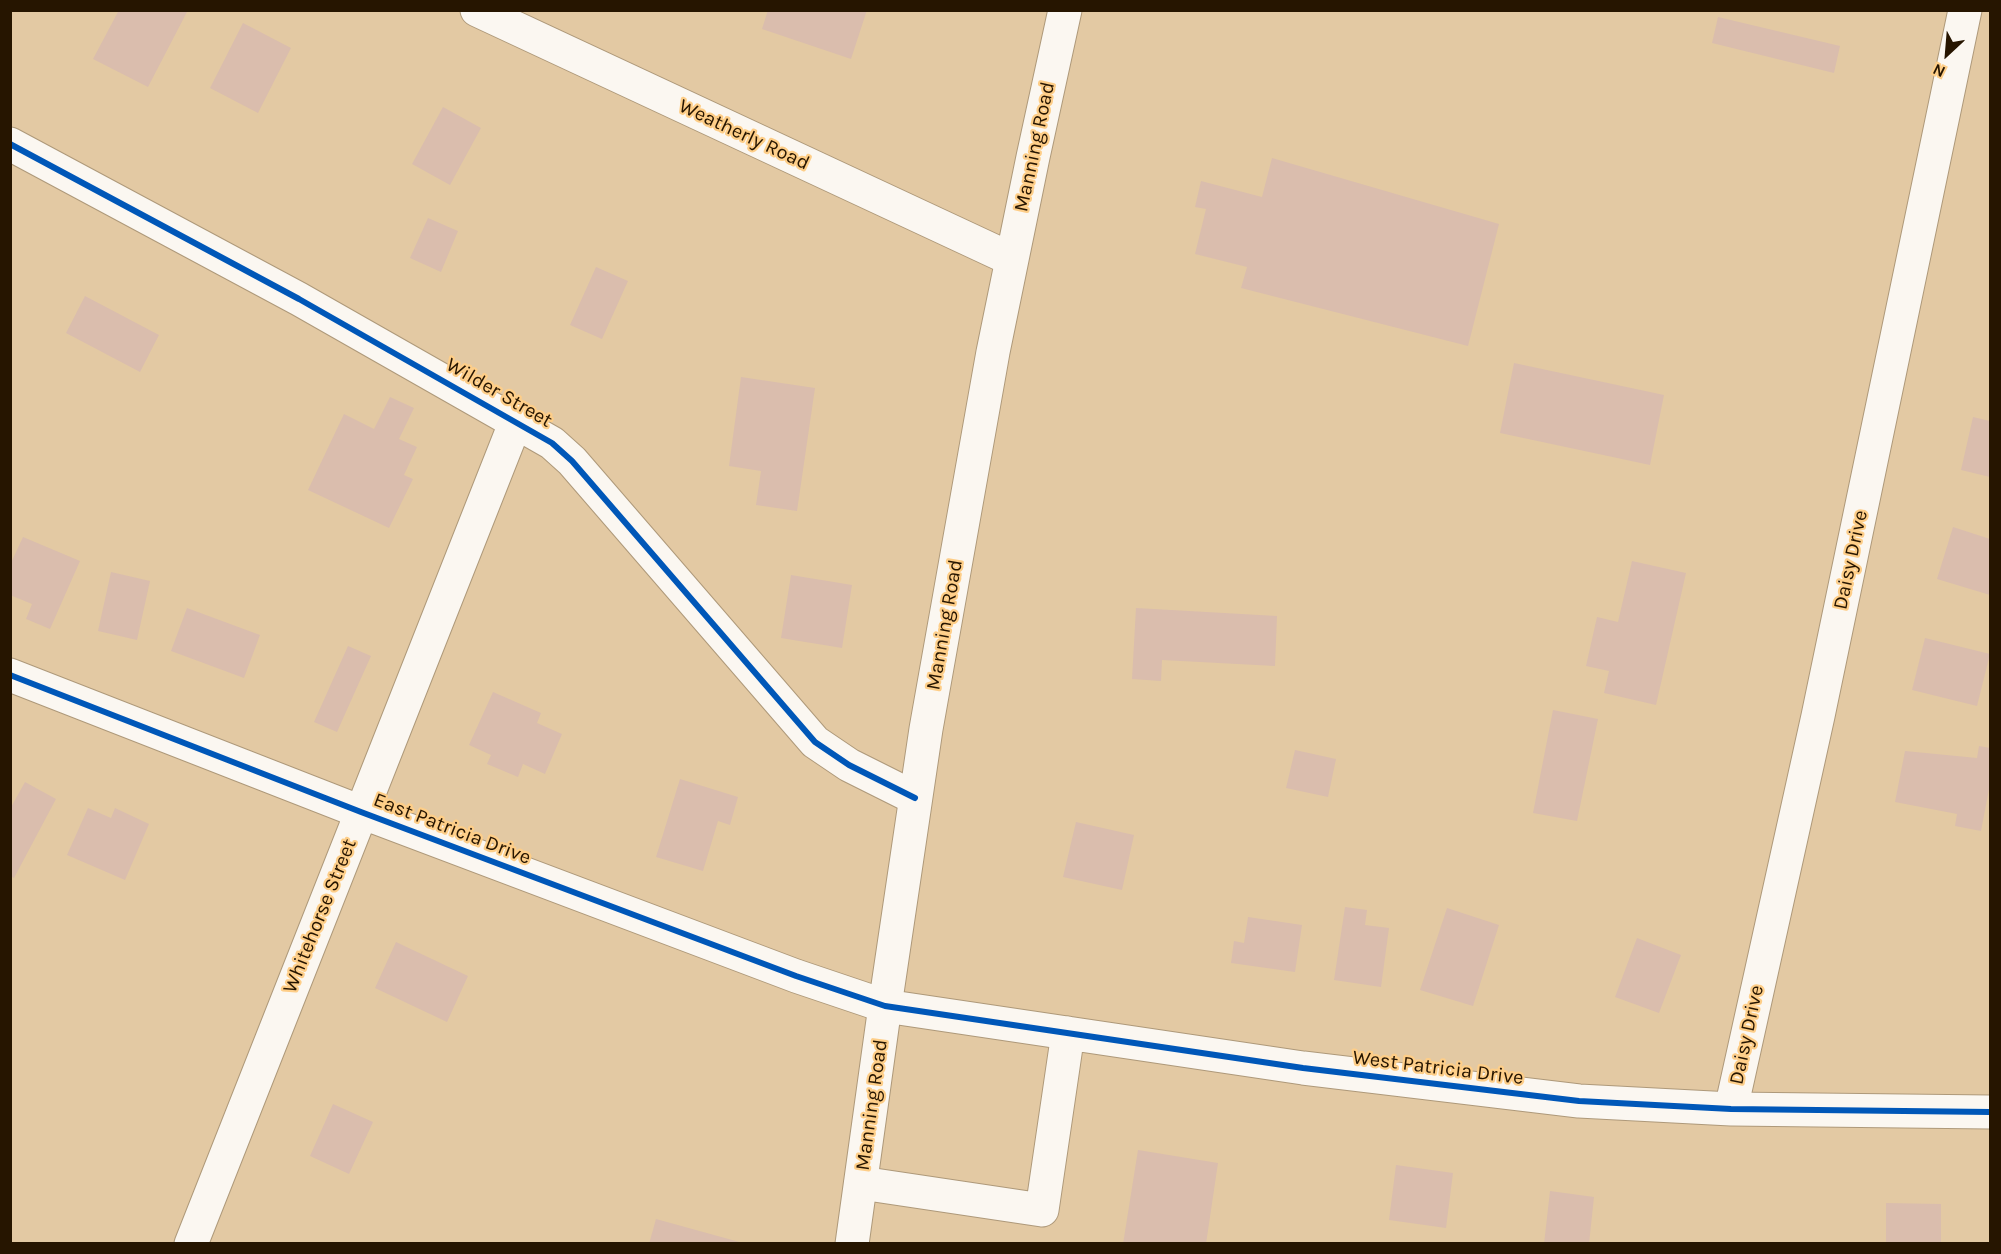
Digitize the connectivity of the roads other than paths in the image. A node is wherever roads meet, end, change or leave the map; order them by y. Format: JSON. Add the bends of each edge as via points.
{"nodes":[{"id":1,"x":477,"y":10,"type":"edge"},
{"id":2,"x":1065,"y":10,"type":"edge"},
{"id":3,"x":1965,"y":10,"type":"edge"},
{"id":4,"x":10,"y":144,"type":"edge"},
{"id":5,"x":1011,"y":259,"type":"junction"},
{"id":6,"x":516,"y":421,"type":"junction"},
{"id":7,"x":10,"y":675,"type":"edge"},
{"id":8,"x":915,"y":798,"type":"junction"},
{"id":9,"x":361,"y":812,"type":"junction"},
{"id":10,"x":885,"y":1006,"type":"junction"},
{"id":11,"x":1068,"y":1033,"type":"junction"},
{"id":12,"x":1731,"y":1108,"type":"junction"},
{"id":13,"x":1990,"y":1112,"type":"edge"},
{"id":14,"x":861,"y":1183,"type":"junction"},
{"id":15,"x":191,"y":1244,"type":"edge"},
{"id":16,"x":852,"y":1244,"type":"edge"}],
"edges":[{"from":1,"to":5,"type":"street","name":"Weatherly Road"},
{"from":2,"to":5,"type":"street","name":"Manning Road"},
{"from":3,"to":12,"type":"street","name":"Daisy Drive","via":[[1821,705]]},
{"from":4,"to":6,"type":"street","name":"Wilder Street"},
{"from":5,"to":8,"type":"street","name":"Manning Road"},
{"from":6,"to":8,"type":"street","name":"Wilder Street","via":[[573,461],[815,742],[849,765]]},
{"from":6,"to":9,"type":"street","name":"Whitehorse Street"},
{"from":7,"to":9,"type":"street","name":"East Patricia Drive"},
{"from":8,"to":10,"type":"street","name":"Manning Road"},
{"from":9,"to":10,"type":"street","name":"East Patricia Drive"},
{"from":9,"to":15,"type":"street","name":"Whitehorse Street"},
{"from":10,"to":11,"type":"street","name":"West Patricia Drive"},
{"from":10,"to":14,"type":"street","name":"Manning Road"},
{"from":11,"to":12,"type":"street","name":"West Patricia Drive","via":[[1303,1068],[1579,1101]]},
{"from":11,"to":14,"type":"street","via":[[1042,1210]]},
{"from":12,"to":13,"type":"street","name":"West Patricia Drive"},
{"from":14,"to":16,"type":"street","name":"Manning Road"}]}
